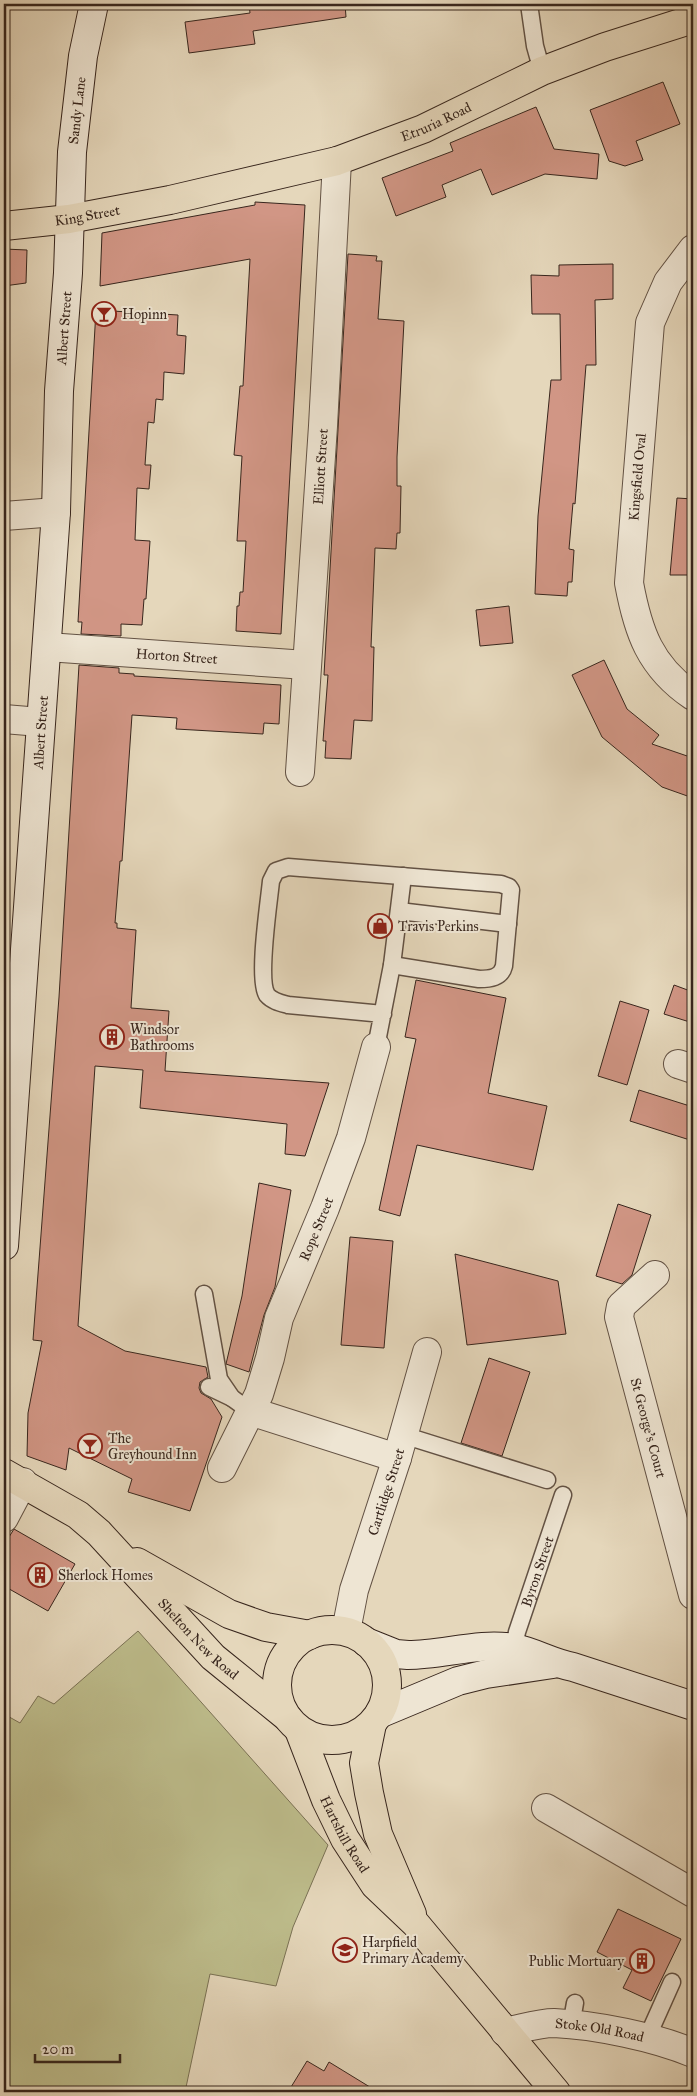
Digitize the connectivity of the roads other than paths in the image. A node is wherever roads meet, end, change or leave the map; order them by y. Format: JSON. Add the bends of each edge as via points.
{"nodes":[{"id":1,"x":94,"y":4,"type":"edge"},
{"id":2,"x":529,"y":4,"type":"edge"},
{"id":3,"x":693,"y":19,"type":"edge"},
{"id":4,"x":542,"y":71,"type":"junction"},
{"id":5,"x":337,"y":161,"type":"junction"},
{"id":6,"x":170,"y":200,"type":"joint"},
{"id":7,"x":69,"y":218,"type":"junction"},
{"id":8,"x":4,"y":226,"type":"edge"},
{"id":9,"x":693,"y":249,"type":"edge"},
{"id":10,"x":56,"y":512,"type":"junction"},
{"id":11,"x":4,"y":516,"type":"edge"},
{"id":12,"x":47,"y":646,"type":"junction"},
{"id":13,"x":306,"y":665,"type":"junction"},
{"id":14,"x":693,"y":696,"type":"edge"},
{"id":15,"x":4,"y":719,"type":"edge"},
{"id":16,"x":40,"y":722,"type":"junction"},
{"id":17,"x":300,"y":772,"type":"dead end"},
{"id":18,"x":403,"y":876,"type":"junction"},
{"id":19,"x":399,"y":912,"type":"junction"},
{"id":20,"x":508,"y":924,"type":"junction"},
{"id":21,"x":392,"y":965,"type":"junction"},
{"id":22,"x":383,"y":1014,"type":"junction"},
{"id":23,"x":376,"y":1047,"type":"joint"},
{"id":24,"x":4,"y":1246,"type":"edge"},
{"id":25,"x":655,"y":1275,"type":"dead end"},
{"id":26,"x":204,"y":1294,"type":"dead end"},
{"id":27,"x":427,"y":1352,"type":"dead end"},
{"id":28,"x":209,"y":1387,"type":"dead end"},
{"id":29,"x":241,"y":1404,"type":"junction"},
{"id":30,"x":400,"y":1446,"type":"junction"},
{"id":31,"x":222,"y":1468,"type":"dead end"},
{"id":32,"x":14,"y":1477,"type":"edge"},
{"id":33,"x":546,"y":1480,"type":"dead end"},
{"id":34,"x":563,"y":1495,"type":"dead end"},
{"id":35,"x":4,"y":1518,"type":"edge"},
{"id":36,"x":109,"y":1542,"type":"junction"},
{"id":37,"x":693,"y":1595,"type":"edge"},
{"id":38,"x":310,"y":1635,"type":"junction"},
{"id":39,"x":356,"y":1636,"type":"junction"},
{"id":40,"x":514,"y":1648,"type":"junction"},
{"id":41,"x":555,"y":1664,"type":"junction"},
{"id":42,"x":693,"y":1706,"type":"edge"},
{"id":43,"x":376,"y":1719,"type":"junction"},
{"id":44,"x":293,"y":1723,"type":"junction"},
{"id":45,"x":546,"y":1808,"type":"dead end"},
{"id":46,"x":693,"y":1893,"type":"edge"},
{"id":47,"x":415,"y":1923,"type":"junction"},
{"id":48,"x":672,"y":1982,"type":"dead end"},
{"id":49,"x":505,"y":2032,"type":"junction"},
{"id":50,"x":647,"y":2038,"type":"junction"},
{"id":51,"x":693,"y":2052,"type":"edge"},
{"id":52,"x":556,"y":2092,"type":"edge"}],
"edges":[{"from":1,"to":7,"type":"street","name":"Sandy Lane","via":[[72,152]]},
{"from":2,"to":4,"type":"lane"},
{"from":3,"to":4,"type":"main road","name":"Etruria Road"},
{"from":4,"to":5,"type":"main road","name":"Etruria Road","via":[[423,129]]},
{"from":5,"to":6,"type":"main road","name":"Etruria Road"},
{"from":5,"to":13,"type":"street","name":"Elliott Street"},
{"from":6,"to":7,"type":"main road","name":"King Street"},
{"from":7,"to":8,"type":"main road","name":"King Street"},
{"from":7,"to":10,"type":"street","name":"Albert Street"},
{"from":9,"to":14,"type":"street","name":"Kingsfield Oval","via":[[668,282],[650,323],[628,584],[636,622],[658,665]]},
{"from":10,"to":11,"type":"street"},
{"from":10,"to":12,"type":"street","name":"Albert Street"},
{"from":12,"to":13,"type":"street","name":"Horton Street"},
{"from":12,"to":16,"type":"street","name":"Albert Street"},
{"from":13,"to":17,"type":"street","name":"Elliott Street"},
{"from":15,"to":16,"type":"street"},
{"from":16,"to":24,"type":"street","name":"Albert Street"},
{"from":18,"to":19,"type":"lane"},
{"from":18,"to":20,"type":"lane","via":[[505,885],[511,890]]},
{"from":18,"to":22,"type":"lane","via":[[288,867],[276,870],[271,881],[264,955],[267,994],[288,1005]]},
{"from":19,"to":20,"type":"lane"},
{"from":19,"to":21,"type":"lane"},
{"from":20,"to":21,"type":"lane","via":[[502,970],[493,978],[479,979]]},
{"from":21,"to":22,"type":"lane"},
{"from":22,"to":23,"type":"lane"},
{"from":23,"to":29,"type":"street","name":"Rope Street","via":[[351,1138],[279,1318],[265,1376]]},
{"from":25,"to":37,"type":"street","name":"St George's Court","via":[[621,1306],[619,1317]]},
{"from":26,"to":29,"type":"lane","via":[[219,1379]]},
{"from":27,"to":30,"type":"street","name":"Cartlidge Street"},
{"from":28,"to":29,"type":"lane"},
{"from":29,"to":30,"type":"street"},
{"from":29,"to":31,"type":"street","name":"Rope Street"},
{"from":30,"to":33,"type":"lane"},
{"from":30,"to":39,"type":"street","name":"Cartlidge Street","via":[[354,1590]]},
{"from":32,"to":35,"type":"street"},
{"from":32,"to":36,"type":"main road","via":[[78,1515]]},
{"from":34,"to":40,"type":"lane","name":"Byron Street"},
{"from":36,"to":38,"type":"main road","name":"Shelton New Road","via":[[229,1614],[266,1627]]},
{"from":36,"to":44,"type":"main road","name":"Shelton New Road","via":[[213,1657]]},
{"from":38,"to":39,"type":"main road","via":[[328,1629]]},
{"from":38,"to":44,"type":"main road","via":[[289,1650],[278,1670],[278,1692]]},
{"from":39,"to":40,"type":"street","via":[[396,1654],[408,1655],[487,1647]]},
{"from":39,"to":43,"type":"main road","via":[[378,1657],[386,1681],[388,1691]]},
{"from":40,"to":41,"type":"street"},
{"from":41,"to":42,"type":"street"},
{"from":41,"to":43,"type":"street","via":[[458,1681]]},
{"from":43,"to":44,"type":"main road","via":[[360,1734],[344,1740],[323,1740]]},
{"from":43,"to":47,"type":"main road","name":"Hartshill Road","via":[[364,1762],[378,1834]]},
{"from":44,"to":47,"type":"main road","name":"Hartshill Road","via":[[345,1839],[374,1885]]},
{"from":45,"to":46,"type":"street","via":[[607,1830]]},
{"from":47,"to":49,"type":"main road","name":"Hartshill Road"},
{"from":48,"to":50,"type":"lane"},
{"from":49,"to":50,"type":"street","name":"Stoke Old Road","via":[[553,2023],[573,2014]]},
{"from":49,"to":52,"type":"main road","name":"Hartshill Road"},
{"from":50,"to":51,"type":"street","name":"Stoke Old Road","via":[[669,2042]]}]}
